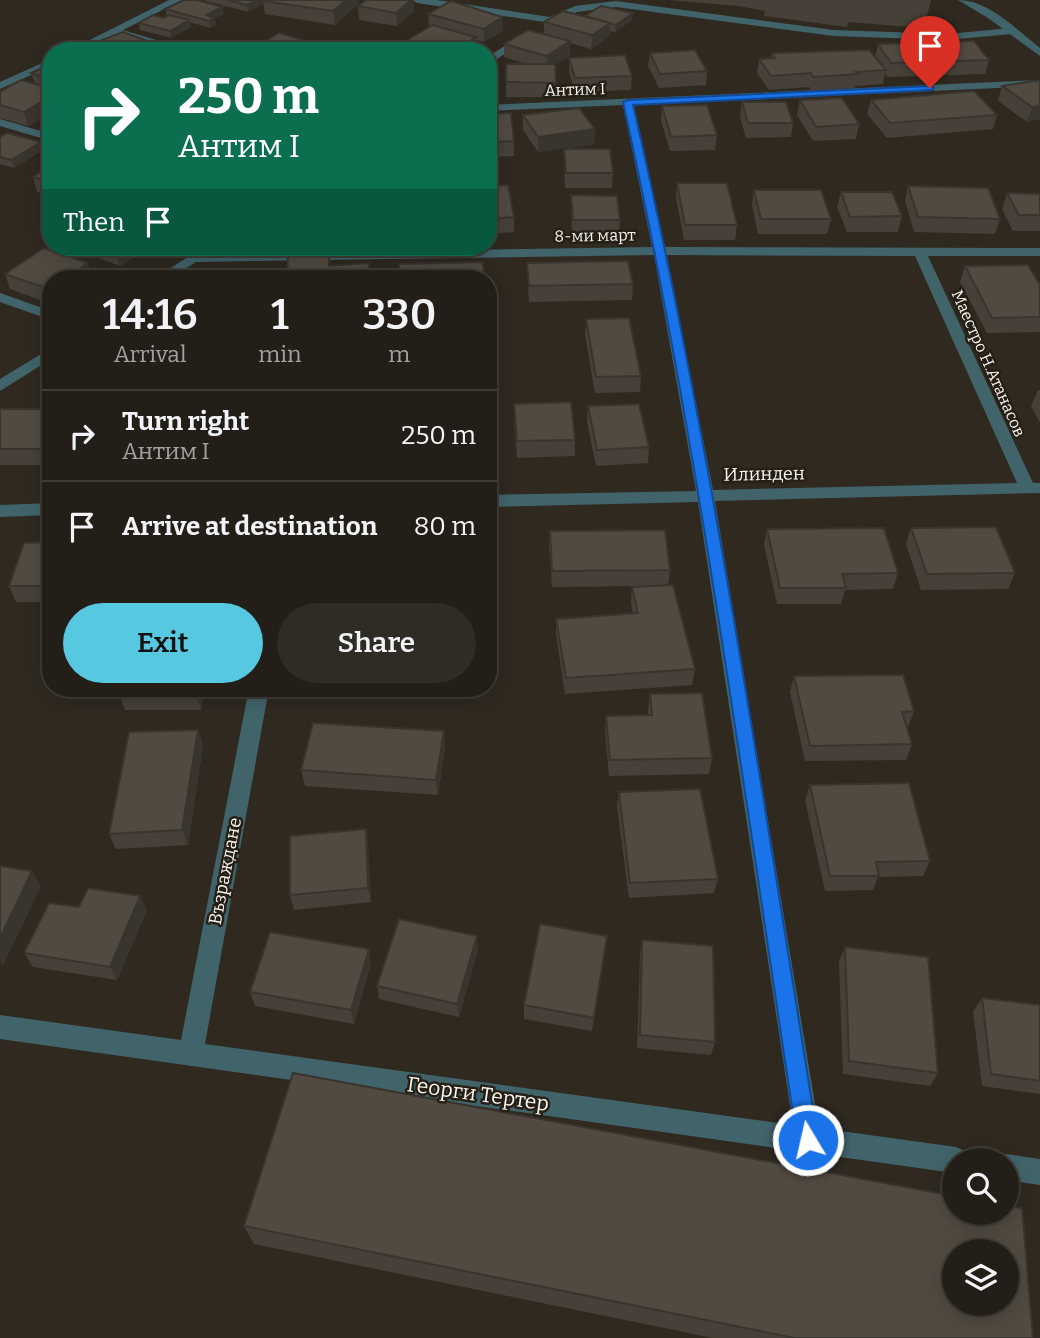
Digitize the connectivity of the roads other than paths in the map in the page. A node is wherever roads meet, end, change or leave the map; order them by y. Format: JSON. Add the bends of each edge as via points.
{"nodes":[{"id":1,"x":177,"y":0,"type":"edge"},
{"id":2,"x":417,"y":0,"type":"edge"},
{"id":3,"x":963,"y":0,"type":"edge"},
{"id":4,"x":978,"y":0,"type":"edge"},
{"id":5,"x":992,"y":16,"type":"junction"},
{"id":6,"x":551,"y":20,"type":"junction"},
{"id":7,"x":541,"y":27,"type":"dead end"},
{"id":8,"x":113,"y":31,"type":"junction"},
{"id":9,"x":1012,"y":31,"type":"junction"},
{"id":10,"x":530,"y":34,"type":"edge"},
{"id":11,"x":91,"y":42,"type":"edge"},
{"id":12,"x":154,"y":42,"type":"edge"},
{"id":13,"x":1040,"y":53,"type":"edge"},
{"id":14,"x":497,"y":56,"type":"edge"},
{"id":15,"x":42,"y":66,"type":"edge"},
{"id":16,"x":1040,"y":83,"type":"edge"},
{"id":17,"x":0,"y":86,"type":"edge"},
{"id":18,"x":628,"y":102,"type":"junction"},
{"id":19,"x":497,"y":108,"type":"edge"},
{"id":20,"x":0,"y":122,"type":"edge"},
{"id":21,"x":42,"y":135,"type":"edge"},
{"id":22,"x":661,"y":251,"type":"junction"},
{"id":23,"x":920,"y":251,"type":"junction"},
{"id":24,"x":1040,"y":252,"type":"edge"},
{"id":25,"x":497,"y":253,"type":"edge"},
{"id":26,"x":196,"y":256,"type":"edge"},
{"id":27,"x":327,"y":256,"type":"edge"},
{"id":28,"x":193,"y":258,"type":"junction"},
{"id":29,"x":174,"y":270,"type":"edge"},
{"id":30,"x":0,"y":297,"type":"edge"},
{"id":31,"x":42,"y":313,"type":"edge"},
{"id":32,"x":42,"y":358,"type":"edge"},
{"id":33,"x":0,"y":386,"type":"edge"},
{"id":34,"x":1034,"y":488,"type":"edge"},
{"id":35,"x":706,"y":497,"type":"junction"},
{"id":36,"x":497,"y":501,"type":"edge"},
{"id":37,"x":42,"y":509,"type":"edge"},
{"id":38,"x":0,"y":511,"type":"edge"},
{"id":39,"x":257,"y":697,"type":"edge"},
{"id":40,"x":0,"y":1027,"type":"edge"},
{"id":41,"x":191,"y":1054,"type":"junction"},
{"id":42,"x":808,"y":1140,"type":"junction"},
{"id":43,"x":942,"y":1158,"type":"edge"},
{"id":44,"x":1019,"y":1169,"type":"edge"},
{"id":45,"x":1040,"y":1172,"type":"edge"}],
"edges":[{"from":1,"to":8,"type":"street"},
{"from":2,"to":6,"type":"street"},
{"from":3,"to":5,"type":"street"},
{"from":4,"to":5,"type":"street"},
{"from":5,"to":9,"type":"street"},
{"from":6,"to":7,"type":"street"},
{"from":6,"to":9,"type":"street","via":[[575,9],[617,4],[834,33],[947,37]]},
{"from":8,"to":11,"type":"street"},
{"from":8,"to":12,"type":"street"},
{"from":9,"to":13,"type":"street"},
{"from":10,"to":14,"type":"street"},
{"from":15,"to":17,"type":"street"},
{"from":16,"to":18,"type":"street","name":"Антим I"},
{"from":18,"to":19,"type":"street","name":"Антим I"},
{"from":18,"to":22,"type":"street"},
{"from":20,"to":21,"type":"street"},
{"from":22,"to":23,"type":"street","name":"8-ми март"},
{"from":22,"to":25,"type":"street","name":"8-ми март"},
{"from":22,"to":35,"type":"street"},
{"from":23,"to":24,"type":"street","name":"8-ми март"},
{"from":23,"to":34,"type":"street","name":"Маестро Н.Атанасов"},
{"from":26,"to":28,"type":"street"},
{"from":27,"to":28,"type":"street","name":"8-ми март"},
{"from":28,"to":29,"type":"street"},
{"from":30,"to":31,"type":"street"},
{"from":32,"to":33,"type":"street"},
{"from":34,"to":35,"type":"street","name":"Илинден"},
{"from":35,"to":36,"type":"street","name":"Илинден"},
{"from":35,"to":42,"type":"street"},
{"from":37,"to":38,"type":"street"},
{"from":39,"to":41,"type":"street","name":"Възраждане"},
{"from":40,"to":41,"type":"street","name":"Георги Тертер"},
{"from":41,"to":42,"type":"street","name":"Георги Тертер"},
{"from":42,"to":43,"type":"street","name":"Георги Тертер"},
{"from":44,"to":45,"type":"street"}]}
